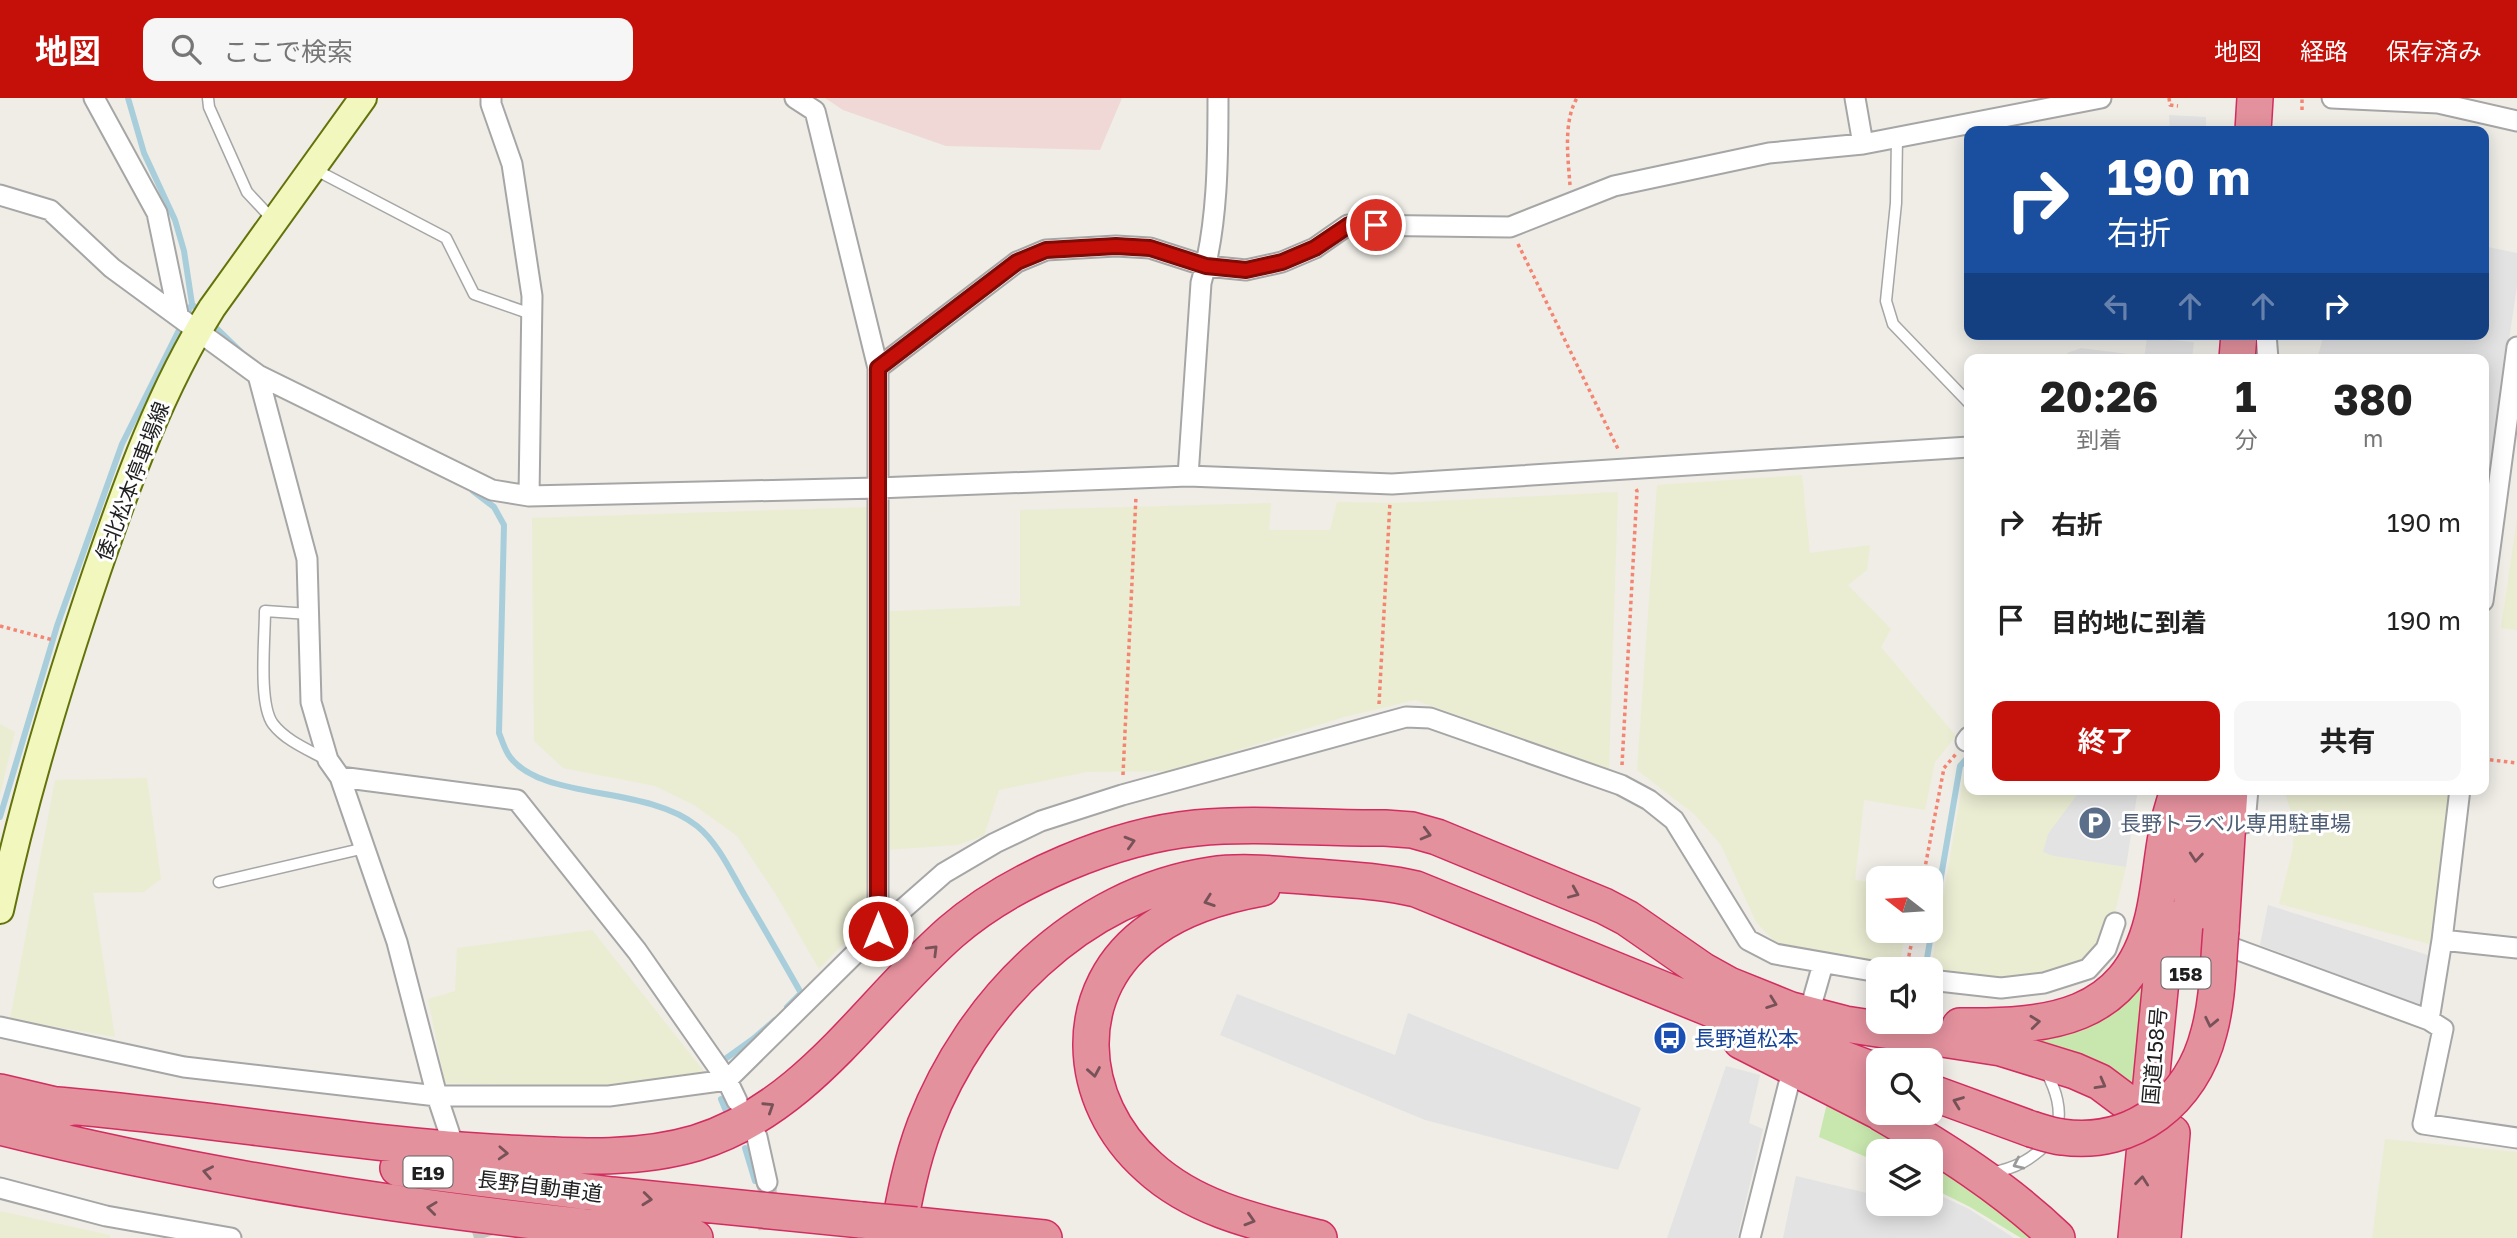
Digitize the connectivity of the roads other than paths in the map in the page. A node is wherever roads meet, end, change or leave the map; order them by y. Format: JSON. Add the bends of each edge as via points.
{"nodes":[{"id":1,"x":94,"y":98,"type":"edge"},
{"id":2,"x":208,"y":98,"type":"edge"},
{"id":3,"x":363,"y":98,"type":"edge"},
{"id":4,"x":491,"y":98,"type":"edge"},
{"id":5,"x":795,"y":98,"type":"edge"},
{"id":6,"x":1218,"y":98,"type":"edge"},
{"id":7,"x":1855,"y":98,"type":"edge"},
{"id":8,"x":2101,"y":98,"type":"edge"},
{"id":9,"x":2232,"y":98,"type":"edge"},
{"id":10,"x":2255,"y":98,"type":"edge"},
{"id":11,"x":2332,"y":98,"type":"edge"},
{"id":12,"x":2517,"y":121,"type":"edge"},
{"id":13,"x":2230,"y":126,"type":"edge"},
{"id":14,"x":2253,"y":126,"type":"edge"},
{"id":15,"x":1897,"y":137,"type":"junction"},
{"id":16,"x":1863,"y":144,"type":"junction"},
{"id":17,"x":313,"y":169,"type":"junction"},
{"id":18,"x":0,"y":195,"type":"edge"},
{"id":19,"x":274,"y":221,"type":"junction"},
{"id":20,"x":1206,"y":266,"type":"junction"},
{"id":21,"x":531,"y":314,"type":"junction"},
{"id":22,"x":188,"y":322,"type":"junction"},
{"id":23,"x":2517,"y":347,"type":"edge"},
{"id":24,"x":878,"y":368,"type":"junction"},
{"id":25,"x":258,"y":375,"type":"junction"},
{"id":26,"x":1964,"y":398,"type":"edge"},
{"id":27,"x":1964,"y":447,"type":"edge"},
{"id":28,"x":1188,"y":476,"type":"junction"},
{"id":29,"x":877,"y":488,"type":"junction"},
{"id":30,"x":529,"y":496,"type":"junction"},
{"id":31,"x":2489,"y":556,"type":"edge"},
{"id":32,"x":309,"y":614,"type":"junction"},
{"id":33,"x":328,"y":760,"type":"junction"},
{"id":34,"x":340,"y":777,"type":"junction"},
{"id":35,"x":2176,"y":795,"type":"edge"},
{"id":36,"x":2177,"y":795,"type":"edge"},
{"id":37,"x":2200,"y":795,"type":"edge"},
{"id":38,"x":2230,"y":795,"type":"edge"},
{"id":39,"x":2247,"y":795,"type":"edge"},
{"id":40,"x":2459,"y":795,"type":"edge"},
{"id":41,"x":1358,"y":828,"type":"junction"},
{"id":42,"x":366,"y":847,"type":"junction"},
{"id":43,"x":1373,"y":881,"type":"junction"},
{"id":44,"x":219,"y":882,"type":"dead end"},
{"id":45,"x":0,"y":910,"type":"edge"},
{"id":46,"x":2115,"y":923,"type":"dead end"},
{"id":47,"x":878,"y":931,"type":"junction"},
{"id":48,"x":2227,"y":939,"type":"junction"},
{"id":49,"x":2442,"y":940,"type":"junction"},
{"id":50,"x":2517,"y":948,"type":"edge"},
{"id":51,"x":2187,"y":956,"type":"junction"},
{"id":52,"x":1584,"y":957,"type":"junction"},
{"id":53,"x":1823,"y":964,"type":"junction"},
{"id":54,"x":1866,"y":970,"type":"edge"},
{"id":55,"x":1943,"y":981,"type":"edge"},
{"id":56,"x":1813,"y":999,"type":"dead end"},
{"id":57,"x":2429,"y":1020,"type":"junction"},
{"id":58,"x":1845,"y":1024,"type":"junction"},
{"id":59,"x":0,"y":1027,"type":"edge"},
{"id":60,"x":2001,"y":1048,"type":"junction"},
{"id":61,"x":1866,"y":1067,"type":"edge"},
{"id":62,"x":727,"y":1080,"type":"junction"},
{"id":63,"x":1790,"y":1083,"type":"dead end"},
{"id":64,"x":0,"y":1092,"type":"edge"},
{"id":65,"x":437,"y":1096,"type":"junction"},
{"id":66,"x":1943,"y":1097,"type":"edge"},
{"id":67,"x":737,"y":1101,"type":"dead end"},
{"id":68,"x":45,"y":1104,"type":"junction"},
{"id":69,"x":1866,"y":1105,"type":"edge"},
{"id":70,"x":2148,"y":1123,"type":"junction"},
{"id":71,"x":1901,"y":1125,"type":"edge"},
{"id":72,"x":0,"y":1127,"type":"edge"},
{"id":73,"x":450,"y":1135,"type":"dead end"},
{"id":74,"x":757,"y":1137,"type":"dead end"},
{"id":75,"x":2517,"y":1138,"type":"edge"},
{"id":76,"x":2170,"y":1157,"type":"junction"},
{"id":77,"x":1980,"y":1175,"type":"junction"},
{"id":78,"x":767,"y":1182,"type":"tunnel mouth"},
{"id":79,"x":0,"y":1188,"type":"edge"},
{"id":80,"x":535,"y":1221,"type":"junction"},
{"id":81,"x":868,"y":1229,"type":"edge"},
{"id":82,"x":906,"y":1231,"type":"edge"},
{"id":83,"x":231,"y":1238,"type":"edge"},
{"id":84,"x":614,"y":1238,"type":"edge"},
{"id":85,"x":695,"y":1238,"type":"edge"},
{"id":86,"x":1044,"y":1238,"type":"edge"},
{"id":87,"x":1319,"y":1238,"type":"edge"},
{"id":88,"x":1750,"y":1238,"type":"edge"},
{"id":89,"x":2057,"y":1238,"type":"edge"},
{"id":90,"x":2136,"y":1238,"type":"edge"},
{"id":91,"x":2163,"y":1238,"type":"edge"}],
"edges":[{"from":1,"to":22,"type":"street","via":[[157,214]]},
{"from":2,"to":19,"type":"lane","via":[[247,192]]},
{"from":3,"to":17,"type":"main road","name":"倭北松本停車場線"},
{"from":4,"to":21,"type":"street","via":[[512,164]]},
{"from":5,"to":24,"type":"street","via":[[815,111]]},
{"from":6,"to":20,"type":"street"},
{"from":7,"to":16,"type":"street"},
{"from":8,"to":15,"type":"street"},
{"from":9,"to":13,"type":"highway"},
{"from":10,"to":14,"type":"highway"},
{"from":11,"to":12,"type":"street","via":[[2438,103]]},
{"from":15,"to":16,"type":"street"},
{"from":15,"to":26,"type":"lane","via":[[1896,203],[1885,301],[1893,324]]},
{"from":16,"to":20,"type":"street","via":[[1769,153],[1614,187],[1510,227],[1349,225],[1315,248],[1282,262],[1246,270]]},
{"from":17,"to":19,"type":"main road","name":"倭北松本停車場線"},
{"from":17,"to":21,"type":"lane","via":[[446,238],[474,294]]},
{"from":18,"to":22,"type":"street","via":[[50,210],[112,268]]},
{"from":19,"to":22,"type":"main road","name":"倭北松本停車場線"},
{"from":20,"to":24,"type":"street","via":[[1150,248],[1046,250],[1017,262]]},
{"from":20,"to":28,"type":"street","via":[[1201,282]]},
{"from":21,"to":30,"type":"street"},
{"from":22,"to":25,"type":"street"},
{"from":22,"to":45,"type":"main road","name":"倭北松本停車場線","via":[[72,646],[19,822]]},
{"from":23,"to":31,"type":"street"},
{"from":24,"to":29,"type":"street"},
{"from":25,"to":30,"type":"street","via":[[492,490]]},
{"from":25,"to":32,"type":"street","via":[[307,559]]},
{"from":27,"to":28,"type":"street","via":[[1391,484]]},
{"from":28,"to":29,"type":"street"},
{"from":29,"to":30,"type":"street"},
{"from":29,"to":47,"type":"street"},
{"from":32,"to":33,"type":"street","via":[[311,702]]},
{"from":32,"to":33,"type":"lane","via":[[265,611],[264,706],[272,723],[288,738]]},
{"from":33,"to":34,"type":"street"},
{"from":34,"to":42,"type":"street"},
{"from":34,"to":62,"type":"street","via":[[517,800],[636,951]]},
{"from":58,"to":35,"type":"highway","one_way":true,"via":[[1994,1026],[2045,1021],[2106,998],[2123,983],[2145,945]]},
{"from":36,"to":70,"type":"highway","name":"国道158号","number":"158"},
{"from":37,"to":51,"type":"highway","name":"国道158号","number":"158","one_way":true},
{"from":38,"to":48,"type":"highway"},
{"from":39,"to":48,"type":"street"},
{"from":40,"to":49,"type":"street"},
{"from":41,"to":58,"type":"highway","one_way":true,"via":[[1412,830],[1437,837],[1604,906],[1729,985],[1791,1010]]},
{"from":68,"to":41,"type":"highway","one_way":true,"via":[[135,1111],[438,1150],[609,1156],[672,1149],[733,1129],[771,1108],[820,1067],[952,931],[1052,869],[1166,832]]},
{"from":41,"to":81,"type":"highway","via":[[1205,854],[1141,872],[1081,901],[1023,946],[993,976],[946,1039],[891,1160]]},
{"from":42,"to":44,"type":"lane"},
{"from":42,"to":65,"type":"street","via":[[397,942]]},
{"from":43,"to":52,"type":"highway","via":[[1416,889]]},
{"from":43,"to":82,"type":"highway","via":[[1213,874],[1125,900],[1064,938],[1010,988],[945,1081],[913,1162]]},
{"from":43,"to":87,"type":"highway","one_way":true,"via":[[1262,888],[1178,914],[1152,929],[1112,971],[1092,1024],[1093,1076],[1101,1100],[1120,1135],[1149,1167],[1197,1200]]},
{"from":46,"to":55,"type":"street","via":[[2106,949],[2088,970],[2044,983],[2001,988]]},
{"from":47,"to":53,"type":"street","via":[[944,873],[1041,821],[1406,717],[1430,718],[1621,785],[1649,800],[1674,820],[1748,940],[1775,954]]},
{"from":47,"to":62,"type":"street"},
{"from":48,"to":51,"type":"street","via":[[2228,961]]},
{"from":48,"to":57,"type":"street","via":[[2245,950]]},
{"from":48,"to":66,"type":"highway","one_way":true,"bridge":true,"via":[[2199,1063],[2183,1089],[2133,1128],[2111,1136],[2061,1137]]},
{"from":49,"to":50,"type":"street"},
{"from":49,"to":57,"type":"street"},
{"from":51,"to":76,"type":"highway","name":"国道158号","number":"158"},
{"from":52,"to":61,"type":"highway"},
{"from":52,"to":69,"type":"highway"},
{"from":53,"to":54,"type":"street"},
{"from":53,"to":56,"type":"street"},
{"from":57,"to":75,"type":"street","via":[[2443,1029],[2423,1124]]},
{"from":58,"to":60,"type":"highway"},
{"from":59,"to":65,"type":"street","via":[[184,1067]]},
{"from":60,"to":70,"type":"highway","one_way":true,"via":[[2100,1082]]},
{"from":60,"to":77,"type":"lane","one_way":true,"via":[[2048,1073],[2060,1115],[2056,1135],[2033,1157],[2007,1170]]},
{"from":62,"to":65,"type":"street","via":[[608,1096]]},
{"from":62,"to":67,"type":"street"},
{"from":63,"to":88,"type":"street"},
{"from":64,"to":68,"type":"highway","name":"長野自動車道","number":"E19"},
{"from":65,"to":73,"type":"street"},
{"from":68,"to":81,"type":"highway","name":"長野自動車道","number":"E19","one_way":true,"via":[[332,1159]]},
{"from":70,"to":76,"type":"highway"},
{"from":90,"to":70,"type":"highway","name":"国道158号","number":"158","one_way":true},
{"from":71,"to":77,"type":"highway"},
{"from":80,"to":72,"type":"highway","name":"長野自動車道","number":"E19","one_way":true,"via":[[326,1193],[124,1156]]},
{"from":74,"to":78,"type":"street"},
{"from":76,"to":91,"type":"highway","name":"国道158号","number":"158"},
{"from":77,"to":89,"type":"highway"},
{"from":79,"to":83,"type":"street","via":[[106,1216]]},
{"from":80,"to":84,"type":"highway"},
{"from":80,"to":85,"type":"highway","name":"長野自動車道","number":"E19"},
{"from":81,"to":82,"type":"highway","name":"長野自動車道","number":"E19","bridge":true},
{"from":82,"to":86,"type":"highway","name":"長野自動車道","number":"E19"}]}
